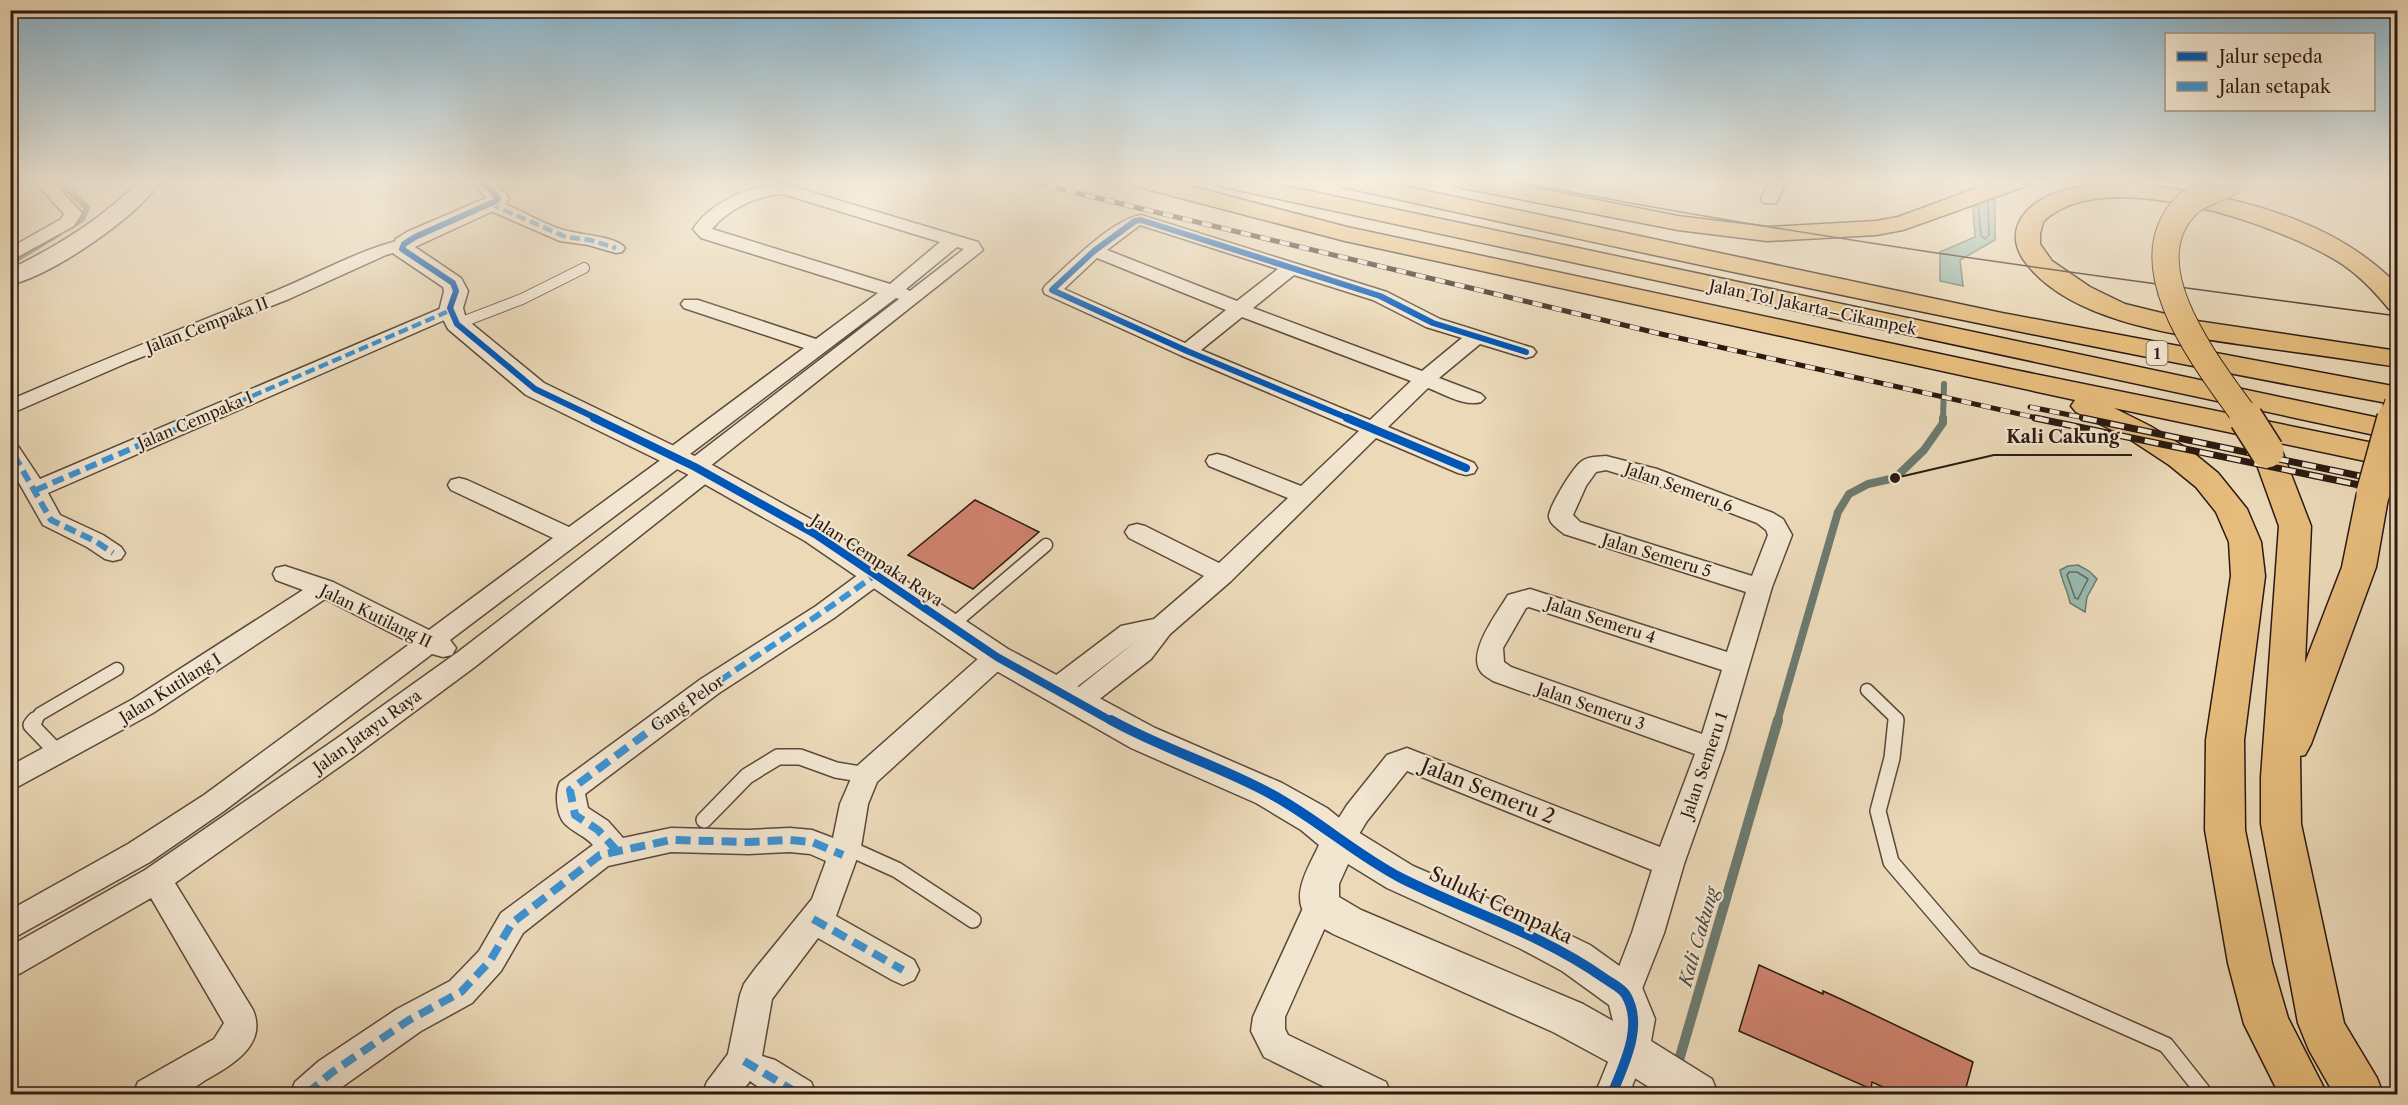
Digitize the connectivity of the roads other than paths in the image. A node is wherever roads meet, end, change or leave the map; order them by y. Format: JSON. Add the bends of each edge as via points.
{"nodes":[{"id":1,"x":50,"y":233,"type":"edge"},
{"id":2,"x":95,"y":233,"type":"edge"},
{"id":3,"x":422,"y":233,"type":"edge"},
{"id":4,"x":558,"y":233,"type":"edge"},
{"id":5,"x":706,"y":233,"type":"edge"},
{"id":6,"x":929,"y":233,"type":"edge"},
{"id":7,"x":1119,"y":233,"type":"edge"},
{"id":8,"x":1180,"y":233,"type":"edge"},
{"id":9,"x":1340,"y":233,"type":"edge"},
{"id":10,"x":1466,"y":233,"type":"edge"},
{"id":11,"x":1583,"y":233,"type":"edge"},
{"id":12,"x":1755,"y":233,"type":"edge"},
{"id":13,"x":1793,"y":233,"type":"edge"},
{"id":14,"x":2027,"y":233,"type":"edge"},
{"id":15,"x":2168,"y":233,"type":"edge"},
{"id":16,"x":2302,"y":233,"type":"edge"},
{"id":17,"x":404,"y":244,"type":"junction"},
{"id":18,"x":616,"y":248,"type":"dead end"},
{"id":19,"x":1094,"y":251,"type":"junction"},
{"id":20,"x":10,"y":256,"type":"edge"},
{"id":21,"x":584,"y":268,"type":"dead end"},
{"id":22,"x":1291,"y":268,"type":"junction"},
{"id":23,"x":10,"y":278,"type":"edge"},
{"id":24,"x":902,"y":295,"type":"junction"},
{"id":25,"x":2397,"y":303,"type":"edge"},
{"id":26,"x":691,"y":304,"type":"dead end"},
{"id":27,"x":1239,"y":309,"type":"junction"},
{"id":28,"x":453,"y":317,"type":"junction"},
{"id":29,"x":1475,"y":338,"type":"junction"},
{"id":30,"x":819,"y":347,"type":"junction"},
{"id":31,"x":1187,"y":351,"type":"junction"},
{"id":32,"x":1526,"y":352,"type":"dead end"},
{"id":33,"x":2397,"y":360,"type":"edge"},
{"id":34,"x":2010,"y":378,"type":"junction"},
{"id":35,"x":1425,"y":380,"type":"junction"},
{"id":36,"x":2397,"y":396,"type":"edge"},
{"id":37,"x":1474,"y":398,"type":"dead end"},
{"id":38,"x":2397,"y":403,"type":"edge"},
{"id":39,"x":10,"y":408,"type":"edge"},
{"id":40,"x":1374,"y":429,"type":"junction"},
{"id":41,"x":2397,"y":431,"type":"edge"},
{"id":42,"x":12,"y":454,"type":"edge"},
{"id":43,"x":2397,"y":458,"type":"edge"},
{"id":44,"x":1217,"y":461,"type":"dead end"},
{"id":45,"x":687,"y":464,"type":"junction"},
{"id":46,"x":1466,"y":468,"type":"dead end"},
{"id":47,"x":459,"y":485,"type":"dead end"},
{"id":48,"x":36,"y":490,"type":"junction"},
{"id":49,"x":1305,"y":496,"type":"junction"},
{"id":50,"x":1561,"y":515,"type":"joint"},
{"id":51,"x":1137,"y":532,"type":"dead end"},
{"id":52,"x":1780,"y":535,"type":"joint"},
{"id":53,"x":571,"y":537,"type":"junction"},
{"id":54,"x":1046,"y":545,"type":"dead end"},
{"id":55,"x":113,"y":553,"type":"dead end"},
{"id":56,"x":285,"y":574,"type":"dead end"},
{"id":57,"x":875,"y":574,"type":"junction"},
{"id":58,"x":1222,"y":575,"type":"junction"},
{"id":59,"x":1760,"y":587,"type":"junction"},
{"id":60,"x":324,"y":588,"type":"junction"},
{"id":61,"x":951,"y":626,"type":"junction"},
{"id":62,"x":1161,"y":627,"type":"junction"},
{"id":63,"x":431,"y":643,"type":"junction"},
{"id":64,"x":1490,"y":648,"type":"joint"},
{"id":65,"x":998,"y":657,"type":"junction"},
{"id":66,"x":466,"y":659,"type":"junction"},
{"id":67,"x":1737,"y":665,"type":"junction"},
{"id":68,"x":117,"y":669,"type":"dead end"},
{"id":69,"x":1867,"y":690,"type":"dead end"},
{"id":70,"x":1067,"y":695,"type":"junction"},
{"id":71,"x":1711,"y":748,"type":"junction"},
{"id":72,"x":59,"y":754,"type":"junction"},
{"id":73,"x":866,"y":775,"type":"junction"},
{"id":74,"x":2280,"y":777,"type":"junction"},
{"id":75,"x":10,"y":780,"type":"edge"},
{"id":76,"x":704,"y":820,"type":"dead end"},
{"id":77,"x":1340,"y":840,"type":"junction"},
{"id":78,"x":618,"y":851,"type":"junction"},
{"id":79,"x":844,"y":851,"type":"junction"},
{"id":80,"x":1669,"y":864,"type":"junction"},
{"id":81,"x":156,"y":879,"type":"junction"},
{"id":82,"x":1320,"y":905,"type":"junction"},
{"id":83,"x":813,"y":920,"type":"junction"},
{"id":84,"x":973,"y":920,"type":"dead end"},
{"id":85,"x":10,"y":926,"type":"edge"},
{"id":86,"x":10,"y":963,"type":"edge"},
{"id":87,"x":903,"y":970,"type":"dead end"},
{"id":88,"x":1625,"y":993,"type":"junction"},
{"id":89,"x":1641,"y":1059,"type":"junction"},
{"id":90,"x":763,"y":1072,"type":"dead end"},
{"id":91,"x":1695,"y":1094,"type":"edge"},
{"id":92,"x":150,"y":1095,"type":"edge"},
{"id":93,"x":307,"y":1095,"type":"edge"},
{"id":94,"x":719,"y":1095,"type":"edge"},
{"id":95,"x":799,"y":1095,"type":"edge"},
{"id":96,"x":1374,"y":1095,"type":"edge"},
{"id":97,"x":1612,"y":1095,"type":"edge"},
{"id":98,"x":2205,"y":1095,"type":"edge"},
{"id":99,"x":2304,"y":1095,"type":"edge"},
{"id":100,"x":2360,"y":1095,"type":"edge"}],
"edges":[{"from":1,"to":20,"type":"street"},
{"from":2,"to":23,"type":"street"},
{"from":3,"to":17,"type":"street"},
{"from":4,"to":18,"type":"street"},
{"from":5,"to":24,"type":"street"},
{"from":6,"to":24,"type":"street","via":[[974,250]]},
{"from":7,"to":19,"type":"street"},
{"from":8,"to":22,"type":"street"},
{"from":9,"to":34,"type":"highway"},
{"from":10,"to":41,"type":"highway","name":"Jalan Tol Jakarta–Cikampek","number":"1"},
{"from":11,"to":36,"type":"highway","name":"Jalan Tol Jakarta–Cikampek","number":"1","via":[[2167,355]]},
{"from":12,"to":13,"type":"highway"},
{"from":14,"to":33,"type":"highway","via":[[2030,250],[2042,264],[2060,279],[2115,310],[2184,328]]},
{"from":15,"to":74,"type":"highway","bridge":true,"via":[[2163,262],[2168,290],[2194,340],[2268,451],[2295,526]]},
{"from":16,"to":25,"type":"highway","via":[[2352,259],[2381,283]]},
{"from":17,"to":28,"type":"street","via":[[402,249],[408,254],[453,283],[456,291],[449,304]]},
{"from":17,"to":39,"type":"street","name":"Jalan Cempaka II","via":[[122,358]]},
{"from":19,"to":27,"type":"street"},
{"from":19,"to":31,"type":"street","via":[[1053,292]]},
{"from":21,"to":28,"type":"lane","via":[[522,299]]},
{"from":22,"to":27,"type":"street"},
{"from":22,"to":29,"type":"street","via":[[1380,296],[1433,323]]},
{"from":24,"to":30,"type":"street"},
{"from":24,"to":45,"type":"street"},
{"from":26,"to":30,"type":"street"},
{"from":27,"to":31,"type":"street"},
{"from":27,"to":35,"type":"street"},
{"from":28,"to":45,"type":"street","name":"Jalan Cempaka Raya","via":[[535,389]]},
{"from":28,"to":48,"type":"street","name":"Jalan Cempaka I"},
{"from":29,"to":32,"type":"street"},
{"from":29,"to":35,"type":"street"},
{"from":30,"to":45,"type":"street"},
{"from":31,"to":40,"type":"street"},
{"from":34,"to":43,"type":"highway"},
{"from":34,"to":99,"type":"highway","via":[[2096,410],[2180,458],[2207,480],[2231,509],[2245,542],[2248,576],[2225,740],[2226,830],[2248,951],[2267,1024]]},
{"from":35,"to":37,"type":"street"},
{"from":35,"to":40,"type":"street"},
{"from":38,"to":74,"type":"highway","bridge":true,"via":[[2373,493],[2359,567]]},
{"from":40,"to":46,"type":"street"},
{"from":40,"to":49,"type":"street"},
{"from":42,"to":48,"type":"street"},
{"from":44,"to":49,"type":"street"},
{"from":45,"to":53,"type":"street","name":"Jalan Jatayu Raya"},
{"from":45,"to":57,"type":"street","name":"Jalan Cempaka Raya","via":[[815,534]]},
{"from":45,"to":66,"type":"street","name":"Jalan Jatayu Raya"},
{"from":47,"to":53,"type":"street"},
{"from":48,"to":55,"type":"street","via":[[51,520]]},
{"from":49,"to":58,"type":"street"},
{"from":50,"to":52,"type":"street","name":"Jalan Semeru 6","via":[[1584,471],[1594,463],[1604,462],[1641,471],[1765,518]]},
{"from":50,"to":59,"type":"street","name":"Jalan Semeru 5","via":[[1572,528]]},
{"from":51,"to":58,"type":"street"},
{"from":52,"to":59,"type":"street","name":"Jalan Semeru 1"},
{"from":53,"to":63,"type":"street","name":"Jalan Jatayu Raya"},
{"from":54,"to":61,"type":"lane"},
{"from":56,"to":60,"type":"street","name":"Jalan Kutilang II"},
{"from":57,"to":61,"type":"street","name":"Jalan Cempaka Raya"},
{"from":57,"to":78,"type":"street","name":"Gang Pelor","via":[[825,612],[710,686],[570,790],[575,815],[598,830]]},
{"from":58,"to":62,"type":"street"},
{"from":59,"to":67,"type":"street","name":"Jalan Semeru 1"},
{"from":60,"to":63,"type":"street","name":"Jalan Kutilang II"},
{"from":60,"to":72,"type":"street","name":"Jalan Kutilang I","via":[[189,678]]},
{"from":61,"to":65,"type":"street","name":"Jalan Cempaka Raya"},
{"from":62,"to":70,"type":"street","via":[[1142,652]]},
{"from":62,"to":70,"type":"street","via":[[1130,633],[1119,640],[1089,665]]},
{"from":63,"to":66,"type":"street","name":"Jalan Kutilang II"},
{"from":63,"to":85,"type":"street","name":"Jalan Jatayu Raya","via":[[214,803],[139,853]]},
{"from":64,"to":67,"type":"street","name":"Jalan Semeru 4","via":[[1517,601],[1530,598]]},
{"from":64,"to":71,"type":"street","name":"Jalan Semeru 3","via":[[1491,666],[1502,674]]},
{"from":65,"to":70,"type":"street","name":"Jalan Cempaka Raya"},
{"from":65,"to":73,"type":"street"},
{"from":66,"to":81,"type":"street","name":"Jalan Jatayu Raya"},
{"from":67,"to":71,"type":"street","name":"Jalan Semeru 1"},
{"from":68,"to":72,"type":"lane","via":[[40,714],[30,725]]},
{"from":69,"to":98,"type":"lane","via":[[1896,718],[1892,759],[1878,811],[1891,862],[1975,960],[2166,1045]]},
{"from":70,"to":77,"type":"street","name":"Jalan Cempaka Raya","via":[[1143,738],[1269,793],[1314,819]]},
{"from":71,"to":80,"type":"street","name":"Jalan Semeru 1"},
{"from":72,"to":75,"type":"street","name":"Jalan Kutilang I"},
{"from":73,"to":76,"type":"lane","via":[[836,770],[800,757],[778,757],[747,776]]},
{"from":73,"to":79,"type":"street","via":[[854,804]]},
{"from":74,"to":100,"type":"highway","via":[[2281,824],[2321,1023]]},
{"from":77,"to":80,"type":"street","name":"Jalan Semeru 2","via":[[1397,763],[1407,759]]},
{"from":77,"to":82,"type":"street","via":[[1320,884]]},
{"from":77,"to":88,"type":"street","name":"Suluki Cempaka","via":[[1400,877],[1576,958]]},
{"from":78,"to":79,"type":"street","via":[[671,840],[790,840]]},
{"from":78,"to":93,"type":"street","via":[[600,855],[512,923],[490,961],[461,992],[409,1020]]},
{"from":79,"to":83,"type":"street","via":[[825,906]]},
{"from":79,"to":84,"type":"lane","via":[[897,870]]},
{"from":80,"to":88,"type":"street","name":"Jalan Semeru 1"},
{"from":81,"to":86,"type":"street","name":"Jalan Jatayu Raya"},
{"from":81,"to":92,"type":"street","via":[[241,1021],[239,1034],[226,1050]]},
{"from":82,"to":89,"type":"street","via":[[1347,922],[1522,996]]},
{"from":82,"to":96,"type":"street","via":[[1269,1017],[1268,1031],[1276,1046]]},
{"from":83,"to":87,"type":"street"},
{"from":83,"to":94,"type":"street","via":[[756,995],[744,1061]]},
{"from":88,"to":89,"type":"street"},
{"from":89,"to":91,"type":"street"},
{"from":89,"to":97,"type":"street"},
{"from":90,"to":95,"type":"street"}]}
